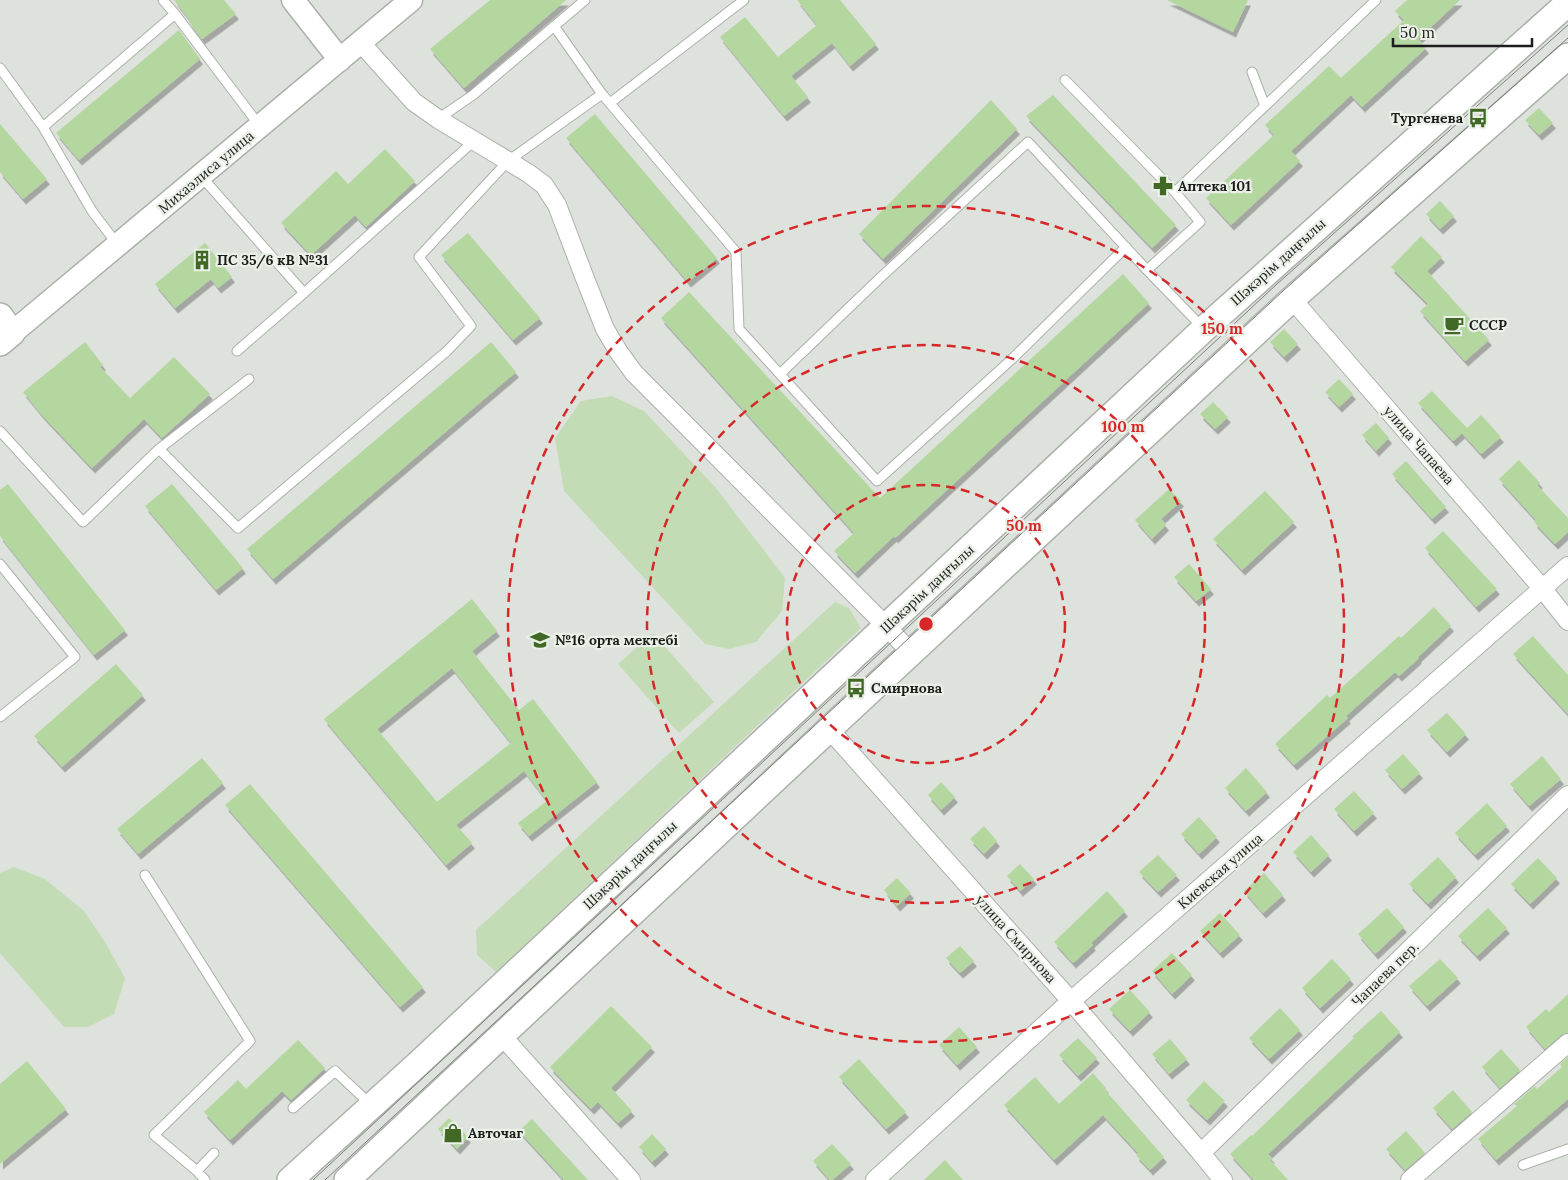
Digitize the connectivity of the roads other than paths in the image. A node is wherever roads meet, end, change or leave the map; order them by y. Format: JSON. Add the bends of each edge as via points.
{"nodes":[{"id":1,"x":163,"y":0,"type":"edge"},
{"id":2,"x":293,"y":0,"type":"edge"},
{"id":3,"x":412,"y":0,"type":"edge"},
{"id":4,"x":585,"y":0,"type":"edge"},
{"id":5,"x":744,"y":0,"type":"edge"},
{"id":6,"x":1376,"y":0,"type":"edge"},
{"id":7,"x":1568,"y":3,"type":"edge"},
{"id":8,"x":175,"y":14,"type":"junction"},
{"id":9,"x":554,"y":26,"type":"junction"},
{"id":10,"x":361,"y":43,"type":"junction"},
{"id":11,"x":1568,"y":56,"type":"edge"},
{"id":12,"x":340,"y":60,"type":"junction"},
{"id":13,"x":0,"y":68,"type":"edge"},
{"id":14,"x":1252,"y":72,"type":"dead end"},
{"id":15,"x":1065,"y":80,"type":"dead end"},
{"id":16,"x":602,"y":94,"type":"junction"},
{"id":17,"x":610,"y":103,"type":"junction"},
{"id":18,"x":1265,"y":106,"type":"junction"},
{"id":19,"x":438,"y":119,"type":"junction"},
{"id":20,"x":43,"y":127,"type":"junction"},
{"id":21,"x":260,"y":127,"type":"junction"},
{"id":22,"x":474,"y":140,"type":"junction"},
{"id":23,"x":508,"y":161,"type":"junction"},
{"id":24,"x":201,"y":176,"type":"junction"},
{"id":25,"x":1176,"y":192,"type":"junction"},
{"id":26,"x":118,"y":244,"type":"junction"},
{"id":27,"x":1126,"y":247,"type":"junction"},
{"id":28,"x":1147,"y":270,"type":"junction"},
{"id":29,"x":1266,"y":273,"type":"junction"},
{"id":30,"x":304,"y":293,"type":"junction"},
{"id":31,"x":1292,"y":300,"type":"junction"},
{"id":32,"x":1204,"y":329,"type":"junction"},
{"id":33,"x":4,"y":330,"type":"edge"},
{"id":34,"x":237,"y":351,"type":"dead end"},
{"id":35,"x":780,"y":374,"type":"junction"},
{"id":36,"x":249,"y":379,"type":"dead end"},
{"id":37,"x":0,"y":430,"type":"edge"},
{"id":38,"x":159,"y":449,"type":"junction"},
{"id":39,"x":0,"y":564,"type":"edge"},
{"id":40,"x":1568,"y":566,"type":"edge"},
{"id":41,"x":1542,"y":588,"type":"junction"},
{"id":42,"x":1568,"y":621,"type":"edge"},
{"id":43,"x":887,"y":627,"type":"junction"},
{"id":44,"x":911,"y":654,"type":"junction"},
{"id":45,"x":805,"y":702,"type":"junction"},
{"id":46,"x":0,"y":717,"type":"edge"},
{"id":47,"x":829,"y":730,"type":"junction"},
{"id":48,"x":1568,"y":795,"type":"edge"},
{"id":49,"x":145,"y":875,"type":"dead end"},
{"id":50,"x":1071,"y":1001,"type":"junction"},
{"id":51,"x":476,"y":1009,"type":"junction"},
{"id":52,"x":502,"y":1036,"type":"junction"},
{"id":53,"x":1568,"y":1043,"type":"edge"},
{"id":54,"x":372,"y":1106,"type":"junction"},
{"id":55,"x":293,"y":1108,"type":"dead end"},
{"id":56,"x":1568,"y":1149,"type":"edge"},
{"id":57,"x":214,"y":1153,"type":"dead end"},
{"id":58,"x":1201,"y":1153,"type":"junction"},
{"id":59,"x":1523,"y":1165,"type":"dead end"},
{"id":60,"x":197,"y":1171,"type":"junction"},
{"id":61,"x":205,"y":1180,"type":"edge"},
{"id":62,"x":290,"y":1180,"type":"edge"},
{"id":63,"x":347,"y":1180,"type":"edge"},
{"id":64,"x":631,"y":1180,"type":"edge"},
{"id":65,"x":875,"y":1180,"type":"edge"},
{"id":66,"x":1223,"y":1180,"type":"edge"},
{"id":67,"x":1410,"y":1180,"type":"edge"}],
"edges":[{"from":1,"to":8,"type":"lane"},
{"from":2,"to":12,"type":"street"},
{"from":3,"to":10,"type":"street","name":"Михаэлиса улица"},
{"from":4,"to":9,"type":"lane"},
{"from":5,"to":17,"type":"lane"},
{"from":6,"to":18,"type":"lane"},
{"from":7,"to":29,"type":"main road","name":"Шәкәрім даңғылы"},
{"from":8,"to":20,"type":"lane"},
{"from":8,"to":21,"type":"lane"},
{"from":9,"to":16,"type":"lane"},
{"from":9,"to":19,"type":"lane","via":[[473,95]]},
{"from":10,"to":12,"type":"street","name":"Михаэлиса улица"},
{"from":10,"to":19,"type":"street","via":[[414,102]]},
{"from":11,"to":31,"type":"main road"},
{"from":12,"to":21,"type":"street","name":"Михаэлиса улица"},
{"from":13,"to":20,"type":"lane"},
{"from":14,"to":18,"type":"lane"},
{"from":15,"to":25,"type":"lane"},
{"from":16,"to":17,"type":"lane"},
{"from":16,"to":23,"type":"lane"},
{"from":17,"to":35,"type":"lane","via":[[736,252],[739,329]]},
{"from":18,"to":25,"type":"lane"},
{"from":19,"to":22,"type":"street"},
{"from":20,"to":26,"type":"lane","via":[[92,211]]},
{"from":21,"to":24,"type":"street","name":"Михаэлиса улица"},
{"from":22,"to":23,"type":"street"},
{"from":22,"to":30,"type":"lane"},
{"from":23,"to":38,"type":"lane","via":[[419,257],[471,326],[447,351],[238,528]]},
{"from":23,"to":43,"type":"street","via":[[544,185],[557,205],[605,329],[634,373]]},
{"from":24,"to":26,"type":"street","name":"Михаэлиса улица"},
{"from":24,"to":30,"type":"lane"},
{"from":25,"to":28,"type":"lane","via":[[1200,222]]},
{"from":26,"to":33,"type":"street","name":"Михаэлиса улица"},
{"from":27,"to":28,"type":"lane"},
{"from":27,"to":35,"type":"lane","via":[[1028,142]]},
{"from":27,"to":35,"type":"lane","via":[[1012,359],[877,481]]},
{"from":28,"to":32,"type":"lane"},
{"from":29,"to":31,"type":"main road","name":"улица Чапаева"},
{"from":29,"to":32,"type":"main road","name":"Шәкәрім даңғылы"},
{"from":30,"to":34,"type":"lane"},
{"from":31,"to":41,"type":"street","name":"улица Чапаева"},
{"from":31,"to":44,"type":"main road"},
{"from":32,"to":43,"type":"main road","name":"Шәкәрім даңғылы"},
{"from":36,"to":38,"type":"lane"},
{"from":37,"to":38,"type":"lane","via":[[83,522]]},
{"from":39,"to":46,"type":"lane","via":[[75,657]]},
{"from":40,"to":41,"type":"street","name":"Киевская улица"},
{"from":41,"to":42,"type":"street","name":"улица Чапаева"},
{"from":41,"to":50,"type":"street","name":"Киевская улица"},
{"from":43,"to":44,"type":"street"},
{"from":43,"to":45,"type":"main road","name":"Шәкәрім даңғылы"},
{"from":44,"to":47,"type":"main road"},
{"from":45,"to":47,"type":"main road","name":"улица Смирнова"},
{"from":45,"to":51,"type":"main road","name":"Шәкәрім даңғылы"},
{"from":47,"to":50,"type":"street","name":"улица Смирнова"},
{"from":47,"to":52,"type":"main road"},
{"from":48,"to":58,"type":"street","name":"Чапаева пер."},
{"from":49,"to":60,"type":"lane","via":[[250,1041],[154,1135]]},
{"from":50,"to":58,"type":"street","name":"улица Смирнова"},
{"from":50,"to":65,"type":"street","name":"Киевская улица"},
{"from":51,"to":52,"type":"main road"},
{"from":51,"to":54,"type":"main road","name":"Шәкәрім даңғылы"},
{"from":52,"to":63,"type":"main road"},
{"from":52,"to":64,"type":"street"},
{"from":53,"to":67,"type":"street"},
{"from":54,"to":55,"type":"lane","via":[[335,1071]]},
{"from":54,"to":62,"type":"main road","name":"Шәкәрім даңғылы"},
{"from":56,"to":59,"type":"lane"},
{"from":57,"to":60,"type":"lane"},
{"from":58,"to":66,"type":"street","name":"улица Смирнова"},
{"from":60,"to":61,"type":"lane"}]}
